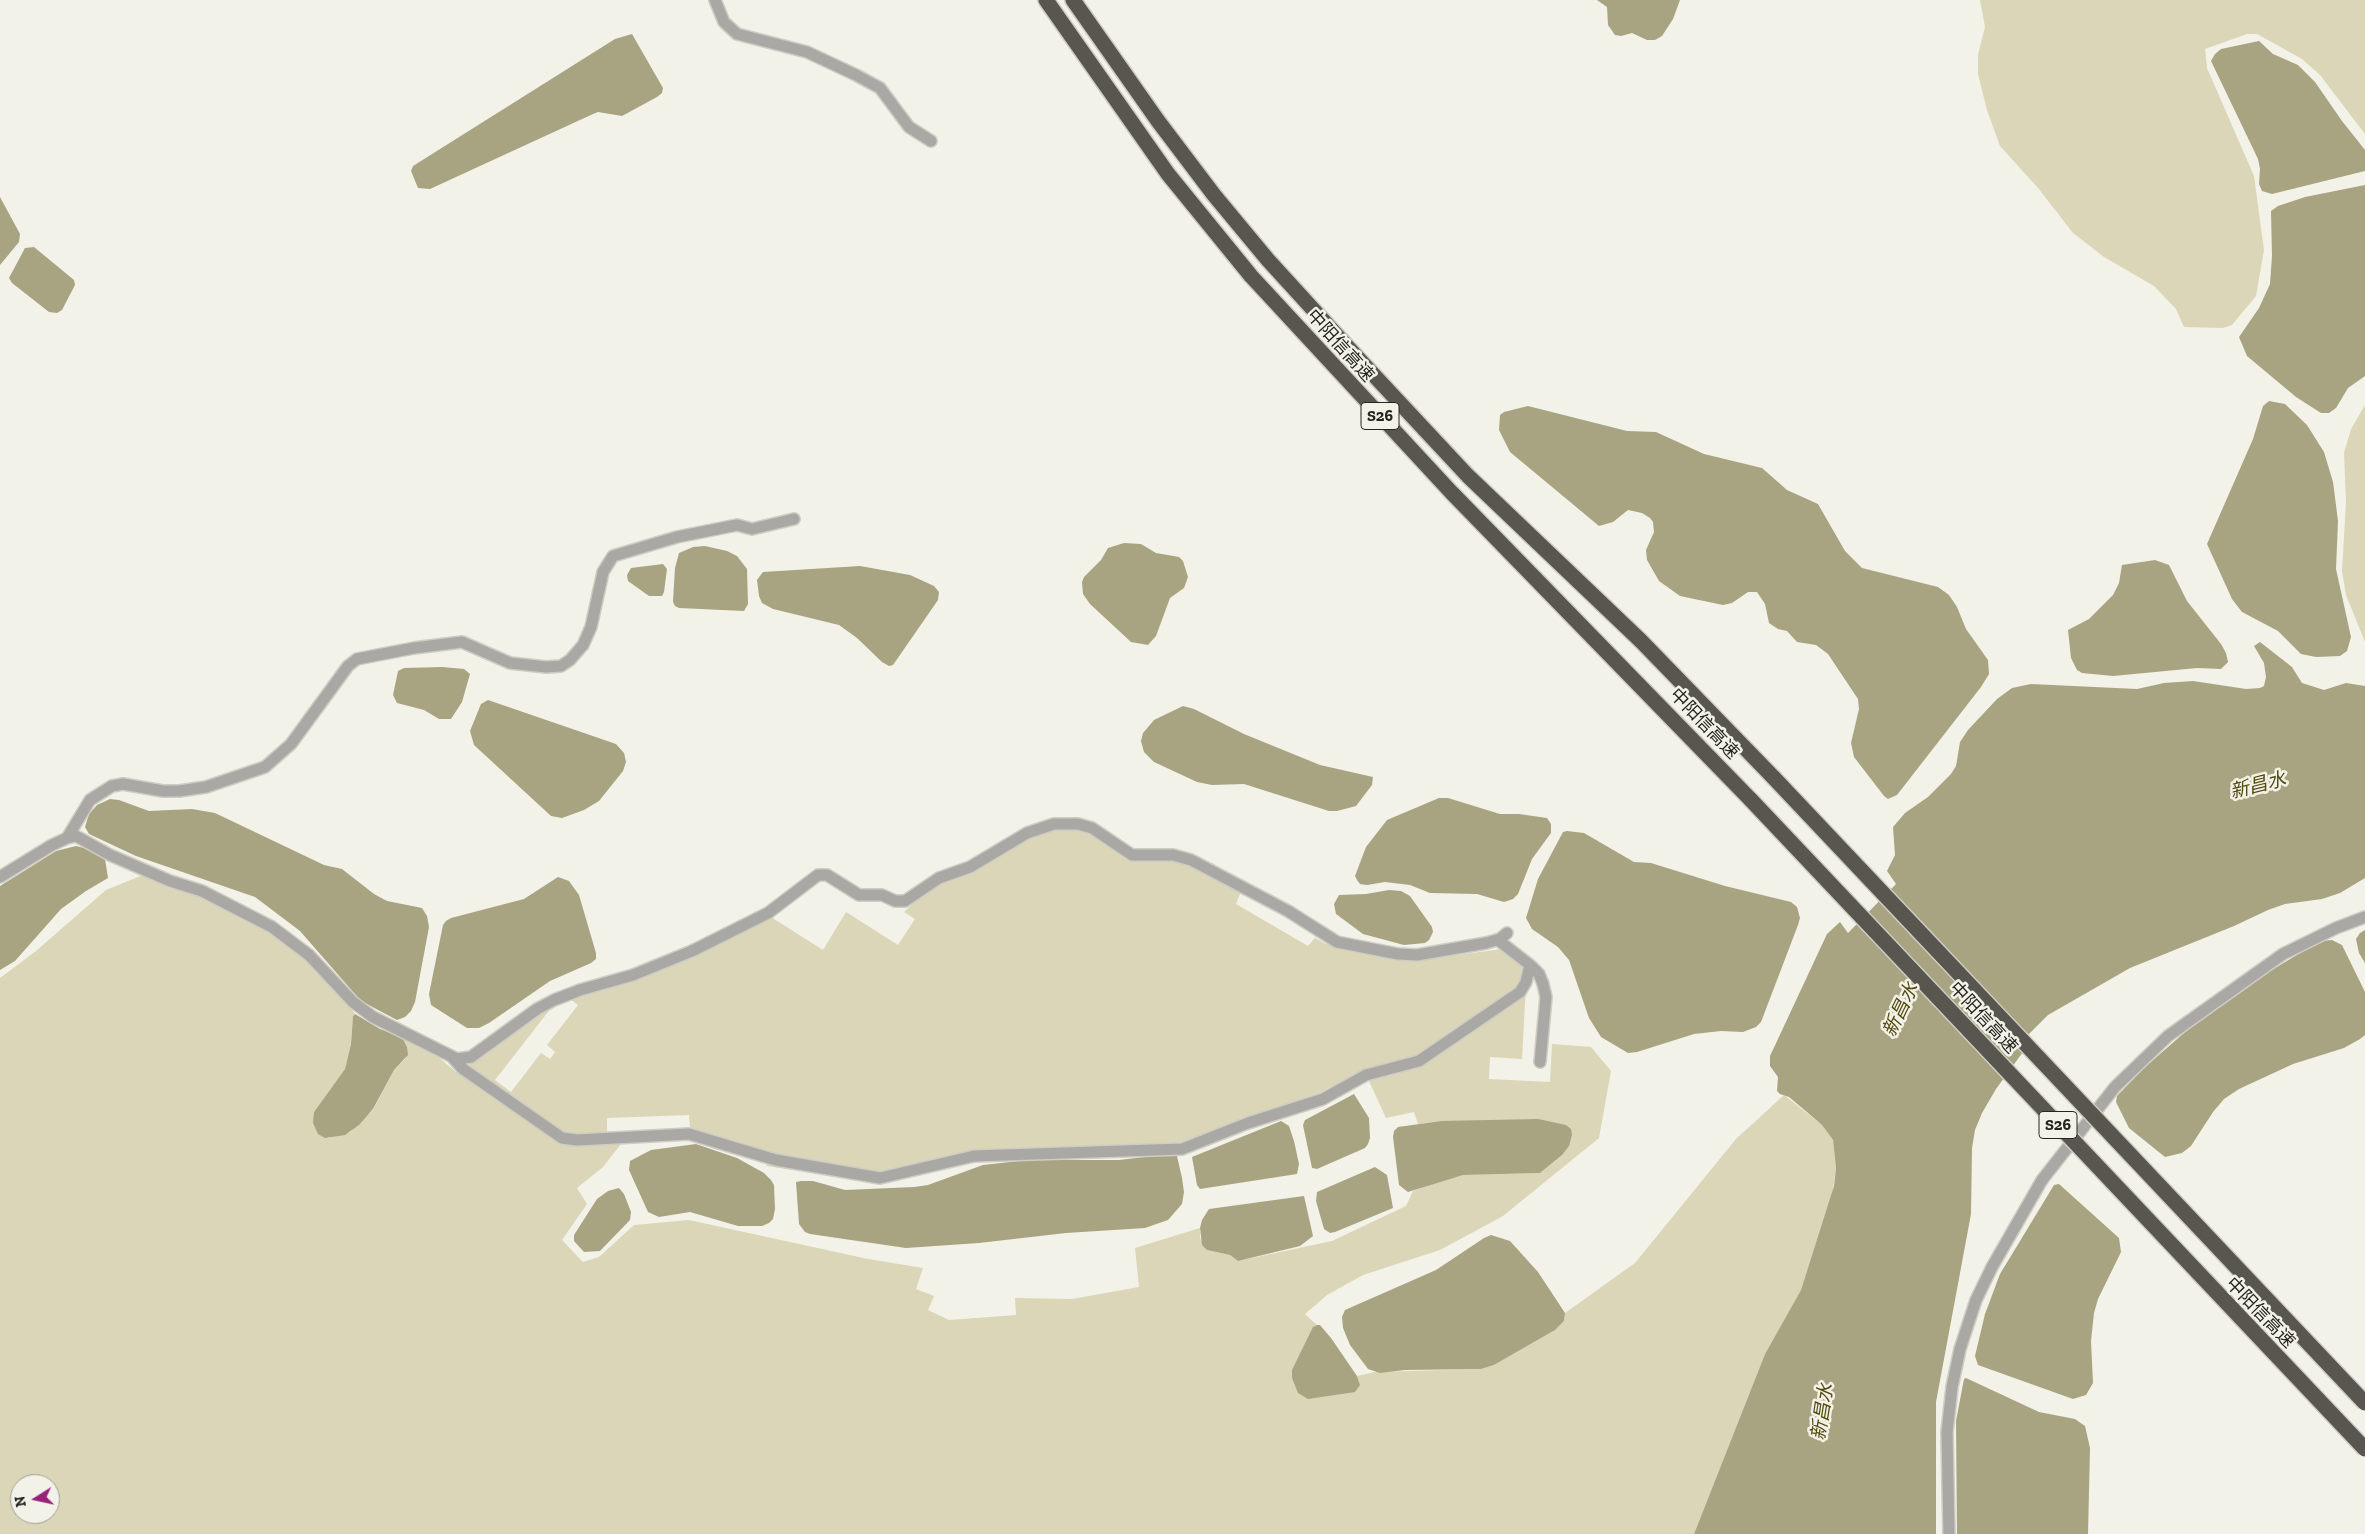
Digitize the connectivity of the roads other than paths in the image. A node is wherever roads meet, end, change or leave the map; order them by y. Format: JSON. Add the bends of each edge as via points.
{"nodes":[{"id":1,"x":715,"y":0,"type":"edge"},
{"id":2,"x":1046,"y":0,"type":"edge"},
{"id":3,"x":1073,"y":0,"type":"edge"},
{"id":4,"x":931,"y":141,"type":"dead end"},
{"id":5,"x":794,"y":519,"type":"dead end"},
{"id":6,"x":67,"y":838,"type":"junction"},
{"id":7,"x":0,"y":877,"type":"edge"},
{"id":8,"x":2365,"y":917,"type":"edge"},
{"id":9,"x":1530,"y":965,"type":"junction"},
{"id":10,"x":453,"y":1058,"type":"junction"},
{"id":11,"x":1540,"y":1062,"type":"dead end"},
{"id":12,"x":2365,"y":1402,"type":"edge"},
{"id":13,"x":2365,"y":1449,"type":"edge"},
{"id":14,"x":1949,"y":1534,"type":"edge"}],
"edges":[{"from":1,"to":4,"type":"street","via":[[724,22],[737,34],[808,52],[880,88],[909,126]]},
{"from":2,"to":13,"type":"highway","name":"中阳信高速","number":"S26","bridge":true,"via":[[1168,174],[1251,276],[1445,485],[1751,800]]},
{"from":3,"to":12,"type":"highway","name":"中阳信高速","number":"S26","bridge":true,"via":[[1214,196],[1342,341],[1468,476],[1641,641],[1774,778]]},
{"from":5,"to":6,"type":"street","via":[[752,528],[737,525],[677,537],[613,556],[603,572],[591,627],[583,646],[561,666],[546,668],[510,663],[462,642],[357,659],[348,666],[291,744],[265,767],[206,788],[163,791],[123,784],[112,786],[90,800]]},
{"from":6,"to":7,"type":"street"},
{"from":6,"to":10,"type":"street","via":[[76,836],[145,870],[202,891],[272,928],[309,955],[353,1002],[373,1017]]},
{"from":8,"to":14,"type":"street","via":[[2283,954],[2168,1036],[2115,1087],[2042,1180],[1988,1275],[1960,1349],[1947,1432]]},
{"from":9,"to":10,"type":"street","via":[[1520,992],[1419,1061],[1366,1075],[1323,1099],[1182,1149],[974,1156],[880,1178],[776,1160],[689,1134],[562,1138],[463,1069]]},
{"from":9,"to":10,"type":"street","via":[[1503,937],[1417,956],[1337,942],[1288,911],[1191,860],[1173,855],[1132,855],[1092,828],[1078,824],[1054,824],[1027,833],[970,868],[933,881],[905,901],[895,901],[882,895],[860,895],[827,875],[818,875],[768,913],[692,951],[633,975],[554,1000],[471,1056]]},
{"from":9,"to":11,"type":"street","via":[[1539,974],[1546,997]]}]}
